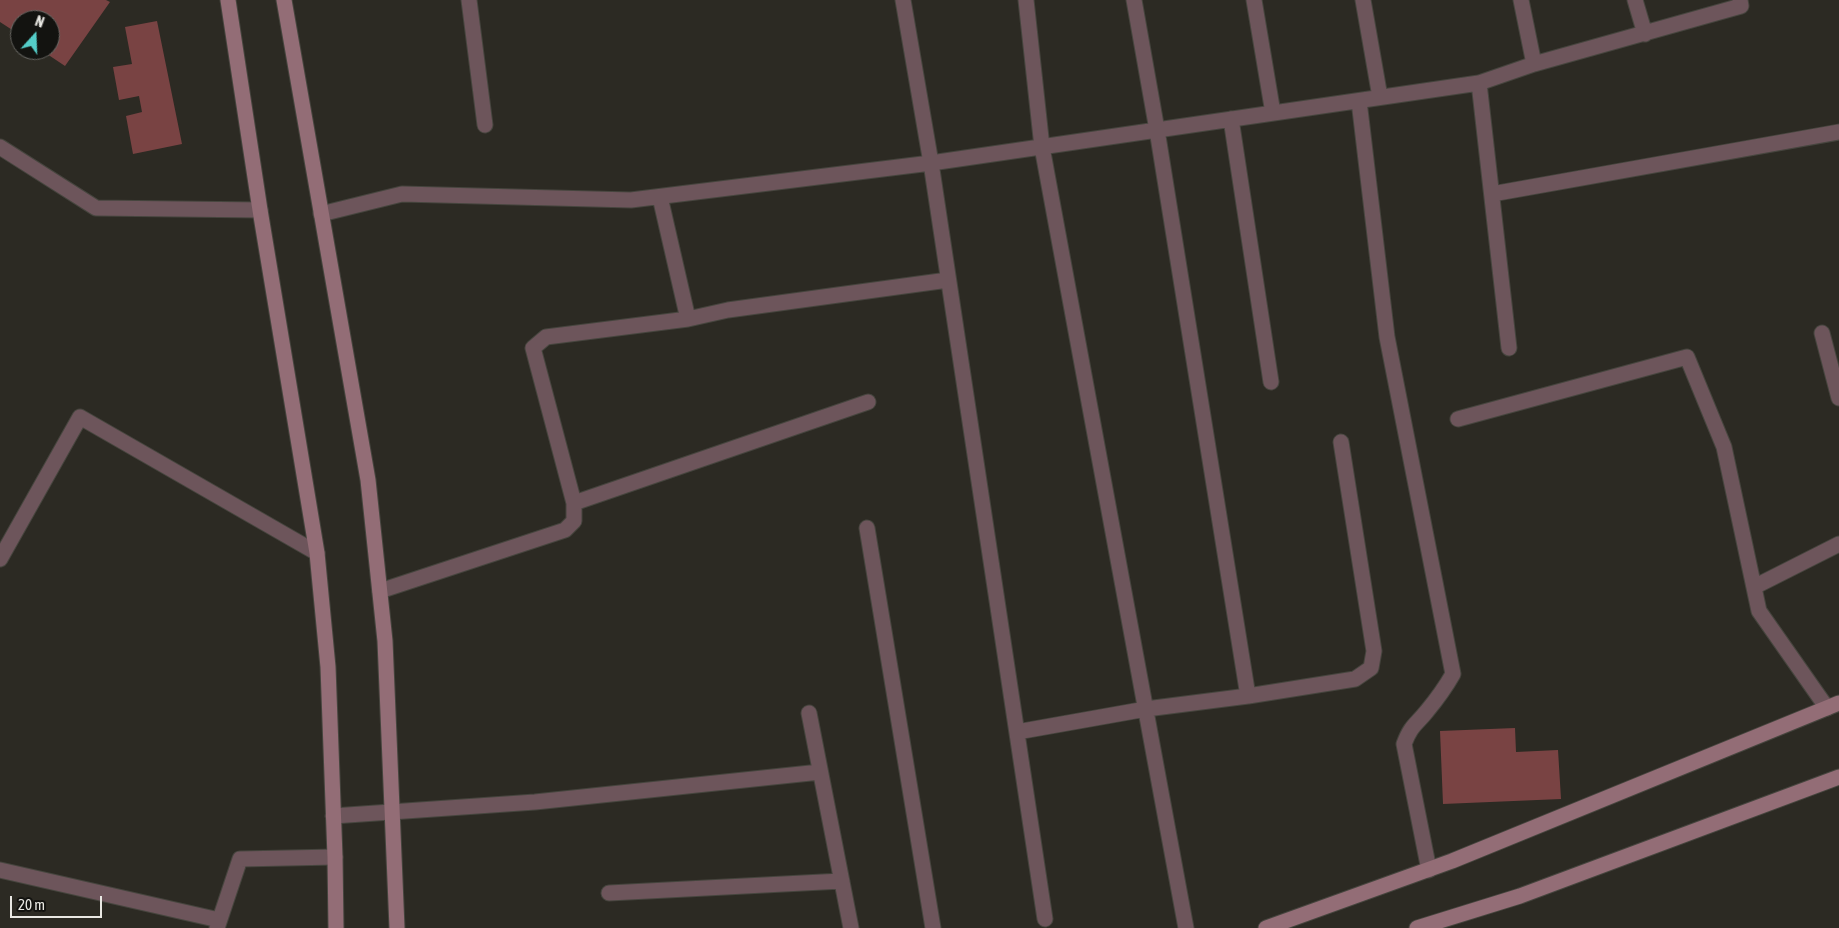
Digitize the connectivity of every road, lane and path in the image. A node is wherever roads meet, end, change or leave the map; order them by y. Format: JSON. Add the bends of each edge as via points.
{"nodes":[{"id":1,"x":228,"y":0,"type":"edge"},
{"id":2,"x":284,"y":0,"type":"edge"},
{"id":3,"x":469,"y":0,"type":"edge"},
{"id":4,"x":903,"y":0,"type":"edge"},
{"id":5,"x":1026,"y":0,"type":"edge"},
{"id":6,"x":1134,"y":0,"type":"edge"},
{"id":7,"x":1254,"y":0,"type":"edge"},
{"id":8,"x":1363,"y":0,"type":"edge"},
{"id":9,"x":1521,"y":0,"type":"edge"},
{"id":10,"x":1635,"y":0,"type":"edge"},
{"id":11,"x":1740,"y":0,"type":"edge"},
{"id":12,"x":1645,"y":34,"type":"junction"},
{"id":13,"x":1534,"y":64,"type":"junction"},
{"id":14,"x":1479,"y":83,"type":"junction"},
{"id":15,"x":1380,"y":97,"type":"junction"},
{"id":16,"x":1359,"y":101,"type":"junction"},
{"id":17,"x":1273,"y":113,"type":"junction"},
{"id":18,"x":1231,"y":119,"type":"junction"},
{"id":19,"x":485,"y":125,"type":"dead end"},
{"id":20,"x":1158,"y":130,"type":"junction"},
{"id":21,"x":1839,"y":132,"type":"edge"},
{"id":22,"x":0,"y":146,"type":"edge"},
{"id":23,"x":1042,"y":146,"type":"junction"},
{"id":24,"x":930,"y":163,"type":"junction"},
{"id":25,"x":1492,"y":194,"type":"junction"},
{"id":26,"x":660,"y":197,"type":"junction"},
{"id":27,"x":260,"y":210,"type":"junction"},
{"id":28,"x":321,"y":214,"type":"junction"},
{"id":29,"x":948,"y":280,"type":"junction"},
{"id":30,"x":688,"y":319,"type":"junction"},
{"id":31,"x":1822,"y":333,"type":"dead end"},
{"id":32,"x":1509,"y":348,"type":"dead end"},
{"id":33,"x":1271,"y":382,"type":"dead end"},
{"id":34,"x":1839,"y":398,"type":"edge"},
{"id":35,"x":868,"y":402,"type":"dead end"},
{"id":36,"x":1458,"y":419,"type":"dead end"},
{"id":37,"x":1341,"y":442,"type":"dead end"},
{"id":38,"x":574,"y":503,"type":"junction"},
{"id":39,"x":867,"y":528,"type":"dead end"},
{"id":40,"x":1839,"y":544,"type":"edge"},
{"id":41,"x":317,"y":553,"type":"junction"},
{"id":42,"x":0,"y":559,"type":"edge"},
{"id":43,"x":1754,"y":587,"type":"junction"},
{"id":44,"x":380,"y":591,"type":"junction"},
{"id":45,"x":1248,"y":696,"type":"junction"},
{"id":46,"x":1833,"y":705,"type":"edge"},
{"id":47,"x":1146,"y":709,"type":"junction"},
{"id":48,"x":809,"y":713,"type":"dead end"},
{"id":49,"x":1017,"y":732,"type":"junction"},
{"id":50,"x":820,"y":772,"type":"junction"},
{"id":51,"x":1839,"y":777,"type":"edge"},
{"id":52,"x":394,"y":812,"type":"junction"},
{"id":53,"x":332,"y":816,"type":"junction"},
{"id":54,"x":335,"y":857,"type":"junction"},
{"id":55,"x":0,"y":870,"type":"edge"},
{"id":56,"x":1429,"y":870,"type":"junction"},
{"id":57,"x":842,"y":882,"type":"junction"},
{"id":58,"x":609,"y":893,"type":"dead end"},
{"id":59,"x":1045,"y":919,"type":"dead end"},
{"id":60,"x":218,"y":924,"type":"edge"},
{"id":61,"x":336,"y":928,"type":"edge"},
{"id":62,"x":397,"y":928,"type":"edge"},
{"id":63,"x":851,"y":928,"type":"edge"},
{"id":64,"x":933,"y":928,"type":"edge"},
{"id":65,"x":1186,"y":928,"type":"edge"},
{"id":66,"x":1266,"y":928,"type":"edge"},
{"id":67,"x":1417,"y":928,"type":"edge"}],
"edges":[{"from":1,"to":27,"type":"street"},
{"from":2,"to":28,"type":"street"},
{"from":3,"to":19,"type":"street"},
{"from":4,"to":24,"type":"street"},
{"from":5,"to":23,"type":"street"},
{"from":6,"to":20,"type":"street"},
{"from":7,"to":17,"type":"street"},
{"from":8,"to":15,"type":"street"},
{"from":9,"to":13,"type":"street"},
{"from":10,"to":12,"type":"street"},
{"from":11,"to":12,"type":"street","via":[[1741,6]]},
{"from":12,"to":13,"type":"street"},
{"from":13,"to":14,"type":"street"},
{"from":14,"to":15,"type":"street"},
{"from":14,"to":25,"type":"street"},
{"from":15,"to":16,"type":"street"},
{"from":16,"to":17,"type":"street"},
{"from":16,"to":56,"type":"street","via":[[1387,338],[1453,674],[1426,713],[1409,730],[1404,744]]},
{"from":17,"to":18,"type":"street"},
{"from":18,"to":20,"type":"street"},
{"from":18,"to":33,"type":"street"},
{"from":20,"to":23,"type":"street"},
{"from":20,"to":45,"type":"street"},
{"from":21,"to":25,"type":"street"},
{"from":22,"to":27,"type":"street","via":[[96,208]]},
{"from":23,"to":24,"type":"street"},
{"from":23,"to":47,"type":"street"},
{"from":24,"to":26,"type":"street"},
{"from":24,"to":29,"type":"street"},
{"from":25,"to":32,"type":"street"},
{"from":26,"to":28,"type":"street","via":[[631,200],[402,194]]},
{"from":26,"to":30,"type":"street"},
{"from":27,"to":41,"type":"street"},
{"from":28,"to":44,"type":"street","via":[[368,480]]},
{"from":29,"to":30,"type":"street","via":[[728,310]]},
{"from":29,"to":49,"type":"street"},
{"from":30,"to":38,"type":"street","via":[[546,337],[533,348]]},
{"from":31,"to":34,"type":"street"},
{"from":35,"to":38,"type":"street"},
{"from":36,"to":43,"type":"street","via":[[1687,357],[1724,447]]},
{"from":37,"to":45,"type":"street","via":[[1374,651],[1371,668],[1355,679]]},
{"from":38,"to":44,"type":"street","via":[[574,521],[565,530]]},
{"from":39,"to":64,"type":"street"},
{"from":40,"to":43,"type":"street"},
{"from":41,"to":42,"type":"street","via":[[80,417]]},
{"from":41,"to":53,"type":"street","via":[[328,667]]},
{"from":43,"to":46,"type":"street","via":[[1759,611]]},
{"from":44,"to":52,"type":"street"},
{"from":45,"to":47,"type":"street"},
{"from":46,"to":56,"type":"street"},
{"from":47,"to":49,"type":"street"},
{"from":47,"to":65,"type":"street"},
{"from":48,"to":50,"type":"street"},
{"from":49,"to":59,"type":"street"},
{"from":50,"to":52,"type":"street","via":[[535,802]]},
{"from":50,"to":57,"type":"street"},
{"from":51,"to":67,"type":"street","via":[[1520,896]]},
{"from":52,"to":53,"type":"street"},
{"from":52,"to":62,"type":"street"},
{"from":53,"to":54,"type":"street"},
{"from":54,"to":60,"type":"street","via":[[240,859]]},
{"from":54,"to":61,"type":"street"},
{"from":55,"to":60,"type":"street"},
{"from":56,"to":66,"type":"street"},
{"from":57,"to":58,"type":"street"},
{"from":57,"to":63,"type":"street"}]}
